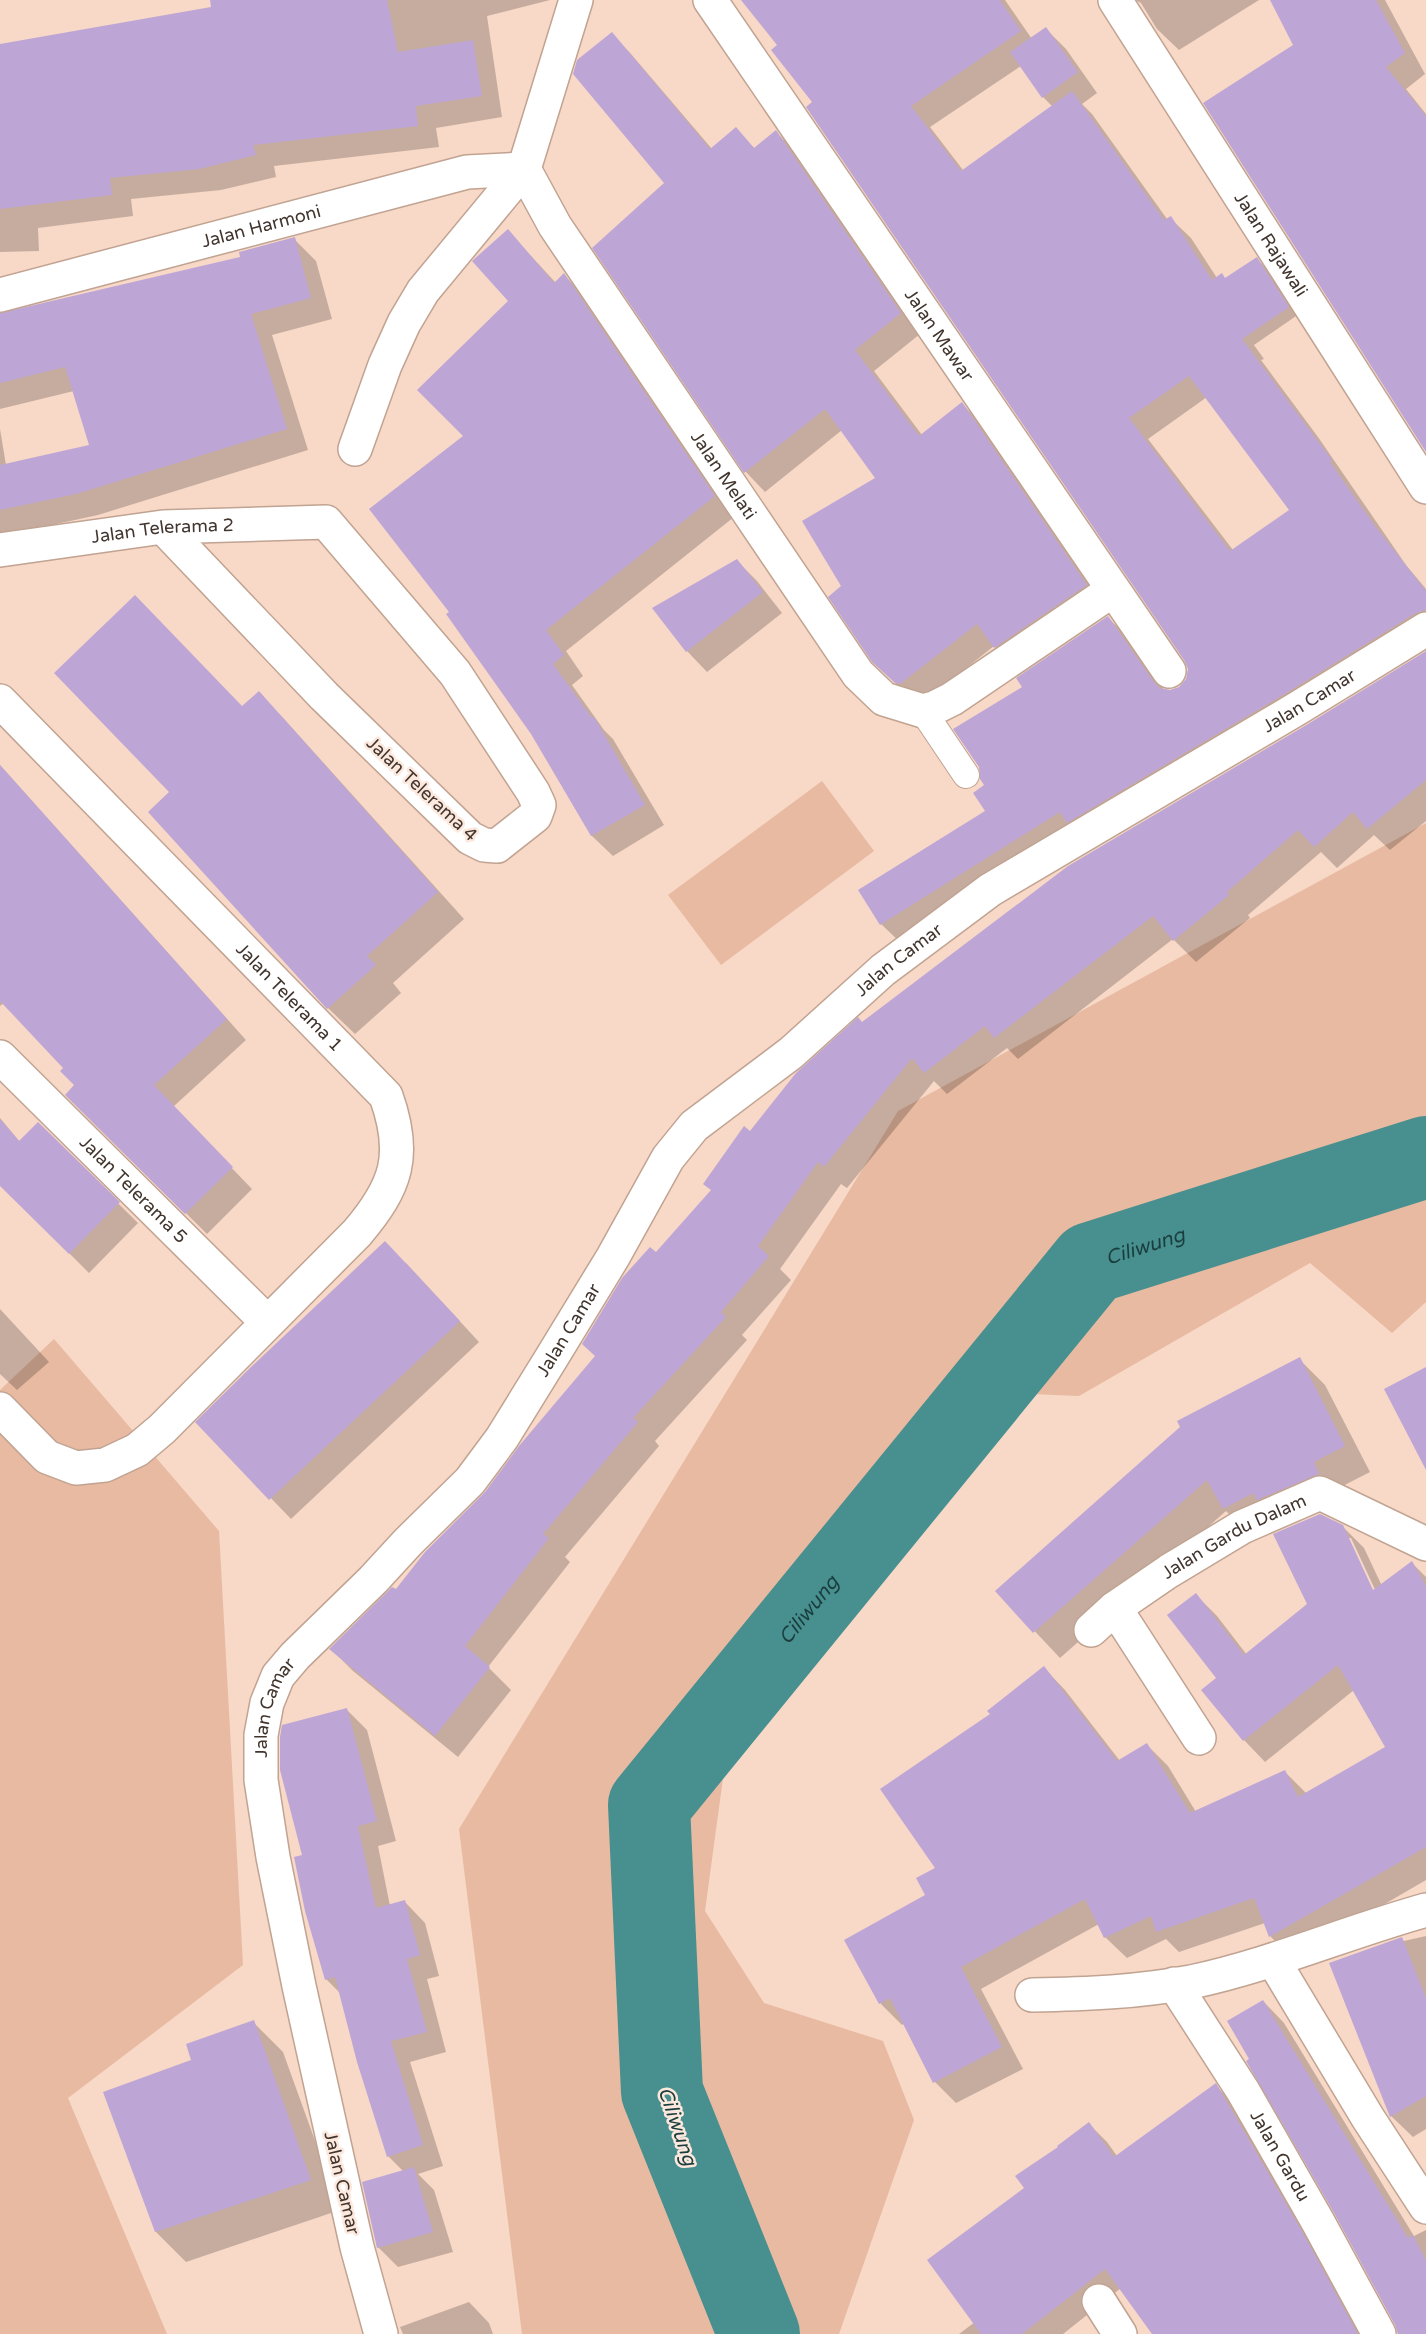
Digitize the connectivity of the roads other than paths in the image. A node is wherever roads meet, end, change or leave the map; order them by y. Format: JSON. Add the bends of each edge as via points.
{"nodes":[{"id":1,"x":576,"y":0,"type":"edge"},
{"id":2,"x":710,"y":0,"type":"edge"},
{"id":3,"x":1114,"y":0,"type":"edge"},
{"id":4,"x":524,"y":169,"type":"junction"},
{"id":5,"x":0,"y":295,"type":"edge"},
{"id":6,"x":355,"y":449,"type":"dead end"},
{"id":7,"x":1426,"y":487,"type":"edge"},
{"id":8,"x":326,"y":522,"type":"joint"},
{"id":9,"x":163,"y":527,"type":"junction"},
{"id":10,"x":0,"y":550,"type":"edge"},
{"id":11,"x":1113,"y":590,"type":"junction"},
{"id":12,"x":1426,"y":629,"type":"edge"},
{"id":13,"x":1168,"y":671,"type":"dead end"},
{"id":14,"x":0,"y":701,"type":"edge"},
{"id":15,"x":922,"y":711,"type":"junction"},
{"id":16,"x":966,"y":775,"type":"dead end"},
{"id":17,"x":0,"y":1057,"type":"edge"},
{"id":18,"x":267,"y":1322,"type":"junction"},
{"id":19,"x":0,"y":1409,"type":"edge"},
{"id":20,"x":1426,"y":1544,"type":"edge"},
{"id":21,"x":1115,"y":1608,"type":"junction"},
{"id":22,"x":1091,"y":1630,"type":"dead end"},
{"id":23,"x":1199,"y":1738,"type":"dead end"},
{"id":24,"x":1426,"y":1910,"type":"edge"},
{"id":25,"x":1273,"y":1960,"type":"junction"},
{"id":26,"x":1174,"y":1984,"type":"junction"},
{"id":27,"x":1032,"y":1995,"type":"dead end"},
{"id":28,"x":1426,"y":2207,"type":"edge"},
{"id":29,"x":1099,"y":2301,"type":"dead end"},
{"id":30,"x":381,"y":2334,"type":"edge"},
{"id":31,"x":1120,"y":2334,"type":"edge"},
{"id":32,"x":1379,"y":2334,"type":"edge"}],
"edges":[{"from":1,"to":4,"type":"street"},
{"from":2,"to":11,"type":"street","name":"Jalan Mawar"},
{"from":3,"to":7,"type":"street","name":"Jalan Rajawali"},
{"from":4,"to":5,"type":"street","name":"Jalan Harmoni","via":[[467,172]]},
{"from":4,"to":6,"type":"street","via":[[423,291],[385,365]]},
{"from":4,"to":15,"type":"street","name":"Jalan Melati","via":[[555,226],[858,674],[884,699]]},
{"from":8,"to":9,"type":"street","name":"Jalan Telerama 2"},
{"from":8,"to":9,"type":"street","name":"Jalan Telerama 4","via":[[454,673],[533,792],[539,805],[535,816],[497,846],[470,838],[324,696]]},
{"from":9,"to":10,"type":"street","name":"Jalan Telerama 2"},
{"from":11,"to":13,"type":"street","name":"Jalan Mawar"},
{"from":11,"to":15,"type":"street","via":[[952,699]]},
{"from":12,"to":30,"type":"street","name":"Jalan Camar","via":[[990,890],[883,970],[791,1053],[694,1126],[668,1158],[571,1327],[502,1438],[470,1481],[278,1676],[267,1703],[261,1735],[261,1779],[273,1857],[357,2247]]},
{"from":14,"to":18,"type":"street","name":"Jalan Telerama 1","via":[[386,1095],[394,1119],[398,1154],[377,1210]]},
{"from":15,"to":16,"type":"lane"},
{"from":17,"to":18,"type":"street","name":"Jalan Telerama 5"},
{"from":18,"to":19,"type":"street","name":"Jalan Telerama 1","via":[[162,1429],[137,1450],[105,1465],[76,1468],[47,1457]]},
{"from":20,"to":21,"type":"street","name":"Jalan Gardu Dalam","via":[[1320,1493],[1242,1527]]},
{"from":21,"to":22,"type":"street","name":"Jalan Gardu Dalam"},
{"from":21,"to":23,"type":"street"},
{"from":24,"to":25,"type":"street"},
{"from":25,"to":26,"type":"street"},
{"from":25,"to":28,"type":"street"},
{"from":26,"to":27,"type":"street","via":[[1102,1994]]},
{"from":26,"to":32,"type":"street","name":"Jalan Gardu","via":[[1242,2091]]},
{"from":29,"to":31,"type":"street"}]}
